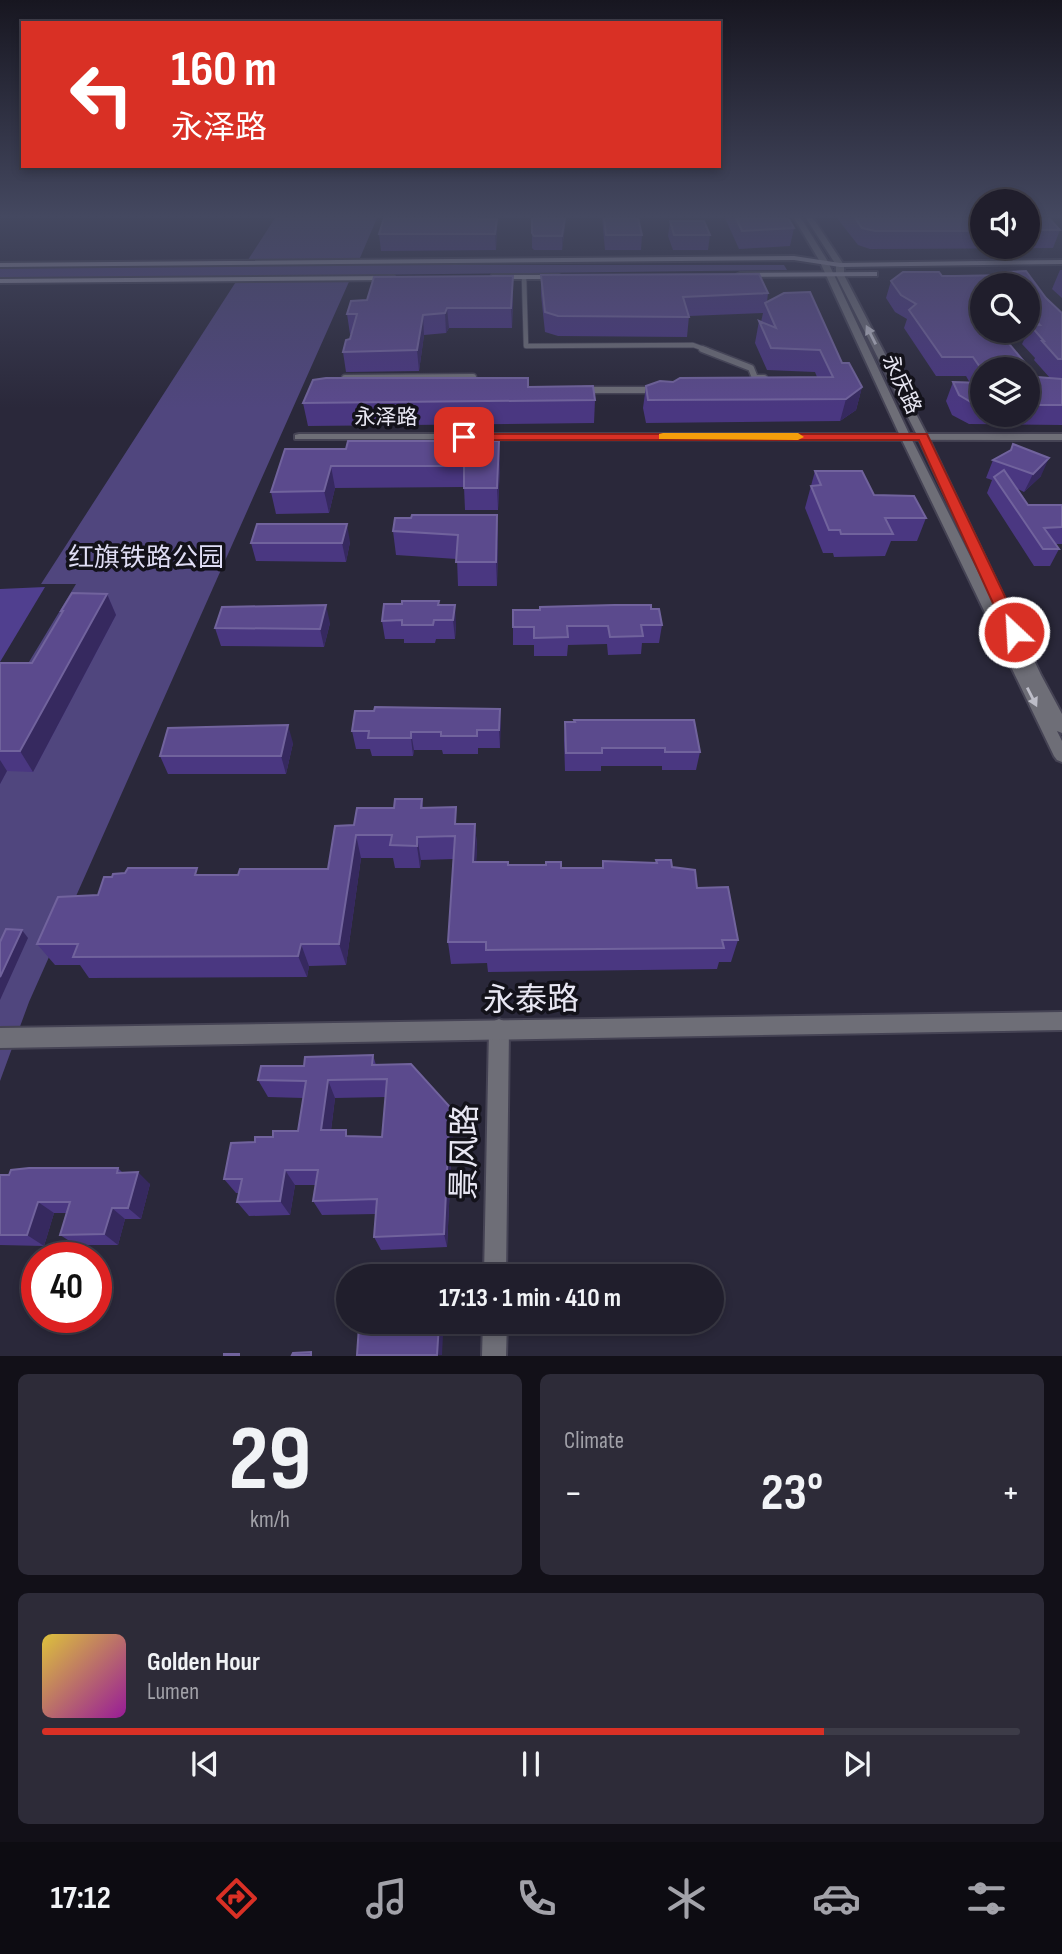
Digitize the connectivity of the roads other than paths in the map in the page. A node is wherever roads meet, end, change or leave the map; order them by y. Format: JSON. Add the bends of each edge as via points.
{"nodes":[{"id":1,"x":524,"y":281,"type":"edge"},
{"id":2,"x":840,"y":281,"type":"edge"},
{"id":3,"x":841,"y":281,"type":"edge"},
{"id":4,"x":334,"y":378,"type":"edge"},
{"id":5,"x":767,"y":379,"type":"edge"},
{"id":6,"x":574,"y":390,"type":"edge"},
{"id":7,"x":665,"y":390,"type":"edge"},
{"id":8,"x":472,"y":392,"type":"edge"},
{"id":9,"x":299,"y":437,"type":"dead end"},
{"id":10,"x":905,"y":437,"type":"junction"},
{"id":11,"x":923,"y":437,"type":"junction"},
{"id":12,"x":1062,"y":437,"type":"edge"},
{"id":13,"x":1062,"y":727,"type":"edge"},
{"id":14,"x":1062,"y":756,"type":"edge"},
{"id":15,"x":1062,"y":1021,"type":"edge"},
{"id":16,"x":499,"y":1029,"type":"junction"},
{"id":17,"x":0,"y":1038,"type":"edge"},
{"id":18,"x":495,"y":1264,"type":"edge"},
{"id":19,"x":495,"y":1334,"type":"edge"},
{"id":20,"x":494,"y":1356,"type":"edge"}],
"edges":[{"from":1,"to":5,"type":"lane","via":[[526,346],[693,345],[751,368],[755,378]]},
{"from":2,"to":10,"type":"street","name":"永庆路"},
{"from":11,"to":3,"type":"street","name":"永庆路","one_way":true},
{"from":4,"to":8,"type":"lane","via":[[473,377]]},
{"from":6,"to":7,"type":"lane"},
{"from":9,"to":10,"type":"street","name":"永泽路"},
{"from":10,"to":11,"type":"street","name":"永泽路"},
{"from":10,"to":14,"type":"street","name":"永庆路","one_way":true},
{"from":11,"to":12,"type":"street","name":"永泽路"},
{"from":11,"to":13,"type":"street","name":"永庆路"},
{"from":15,"to":16,"type":"street","name":"永泰路"},
{"from":16,"to":17,"type":"street","name":"永泰路"},
{"from":16,"to":18,"type":"street","name":"景风路"},
{"from":19,"to":20,"type":"street"}]}
